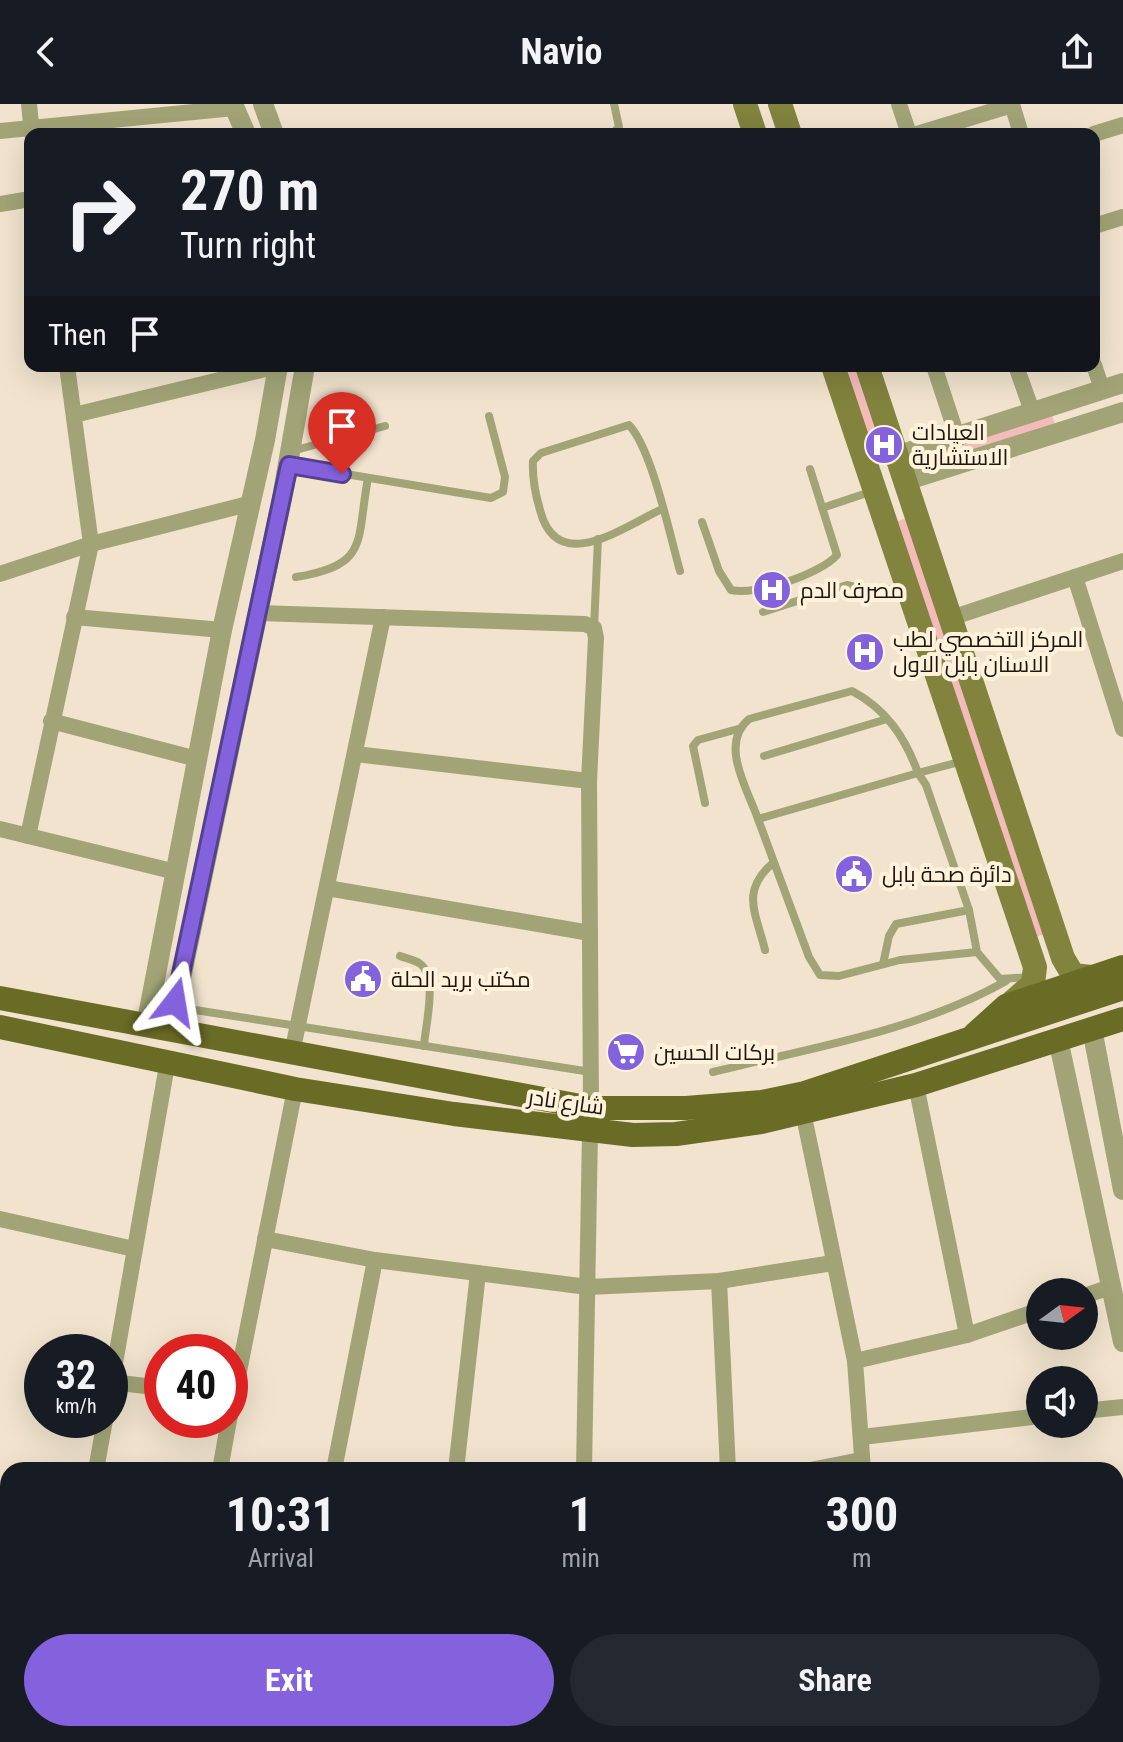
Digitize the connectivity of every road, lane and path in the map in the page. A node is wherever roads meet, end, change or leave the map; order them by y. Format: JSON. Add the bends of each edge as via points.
{"nodes":[{"id":1,"x":29,"y":104,"type":"edge"},
{"id":2,"x":263,"y":104,"type":"edge"},
{"id":3,"x":614,"y":104,"type":"edge"},
{"id":4,"x":745,"y":104,"type":"edge"},
{"id":5,"x":899,"y":104,"type":"edge"},
{"id":6,"x":1012,"y":104,"type":"edge"},
{"id":7,"x":234,"y":106,"type":"edge"},
{"id":8,"x":786,"y":106,"type":"edge"},
{"id":9,"x":150,"y":110,"type":"edge"},
{"id":10,"x":1123,"y":125,"type":"edge"},
{"id":11,"x":32,"y":128,"type":"edge"},
{"id":12,"x":49,"y":128,"type":"edge"},
{"id":13,"x":243,"y":128,"type":"edge"},
{"id":14,"x":272,"y":128,"type":"edge"},
{"id":15,"x":618,"y":128,"type":"edge"},
{"id":16,"x":753,"y":128,"type":"edge"},
{"id":17,"x":789,"y":128,"type":"edge"},
{"id":18,"x":907,"y":128,"type":"edge"},
{"id":19,"x":936,"y":128,"type":"edge"},
{"id":20,"x":1019,"y":128,"type":"edge"},
{"id":21,"x":0,"y":131,"type":"edge"},
{"id":22,"x":24,"y":131,"type":"edge"},
{"id":23,"x":1100,"y":132,"type":"edge"},
{"id":24,"x":24,"y":200,"type":"edge"},
{"id":25,"x":0,"y":204,"type":"edge"},
{"id":26,"x":1122,"y":223,"type":"edge"},
{"id":27,"x":1100,"y":225,"type":"edge"},
{"id":28,"x":68,"y":372,"type":"edge"},
{"id":29,"x":253,"y":372,"type":"edge"},
{"id":30,"x":277,"y":372,"type":"edge"},
{"id":31,"x":304,"y":372,"type":"edge"},
{"id":32,"x":835,"y":372,"type":"edge"},
{"id":33,"x":869,"y":372,"type":"edge"},
{"id":34,"x":936,"y":372,"type":"edge"},
{"id":35,"x":1018,"y":372,"type":"edge"},
{"id":36,"x":1096,"y":372,"type":"edge"},
{"id":37,"x":1123,"y":383,"type":"edge"},
{"id":38,"x":1102,"y":389,"type":"junction"},
{"id":39,"x":1066,"y":401,"type":"junction"},
{"id":40,"x":1032,"y":411,"type":"junction"},
{"id":41,"x":1123,"y":412,"type":"edge"},
{"id":42,"x":74,"y":415,"type":"junction"},
{"id":43,"x":489,"y":416,"type":"dead end"},
{"id":44,"x":385,"y":426,"type":"dead end"},
{"id":45,"x":1074,"y":428,"type":"junction"},
{"id":46,"x":957,"y":436,"type":"junction"},
{"id":47,"x":896,"y":456,"type":"junction"},
{"id":48,"x":290,"y":458,"type":"junction"},
{"id":49,"x":810,"y":469,"type":"dead end"},
{"id":50,"x":368,"y":478,"type":"junction"},
{"id":51,"x":905,"y":481,"type":"junction"},
{"id":52,"x":875,"y":491,"type":"junction"},
{"id":53,"x":248,"y":504,"type":"junction"},
{"id":54,"x":822,"y":508,"type":"junction"},
{"id":55,"x":662,"y":509,"type":"junction"},
{"id":56,"x":702,"y":522,"type":"dead end"},
{"id":57,"x":598,"y":539,"type":"junction"},
{"id":58,"x":91,"y":544,"type":"junction"},
{"id":59,"x":238,"y":552,"type":"junction"},
{"id":60,"x":1123,"y":561,"type":"edge"},
{"id":61,"x":269,"y":564,"type":"junction"},
{"id":62,"x":680,"y":571,"type":"dead end"},
{"id":63,"x":0,"y":574,"type":"edge"},
{"id":64,"x":296,"y":577,"type":"dead end"},
{"id":65,"x":1075,"y":577,"type":"junction"},
{"id":66,"x":907,"y":585,"type":"junction"},
{"id":67,"x":231,"y":588,"type":"junction"},
{"id":68,"x":260,"y":605,"type":"junction"},
{"id":69,"x":763,"y":612,"type":"dead end"},
{"id":70,"x":74,"y":617,"type":"junction"},
{"id":71,"x":383,"y":617,"type":"junction"},
{"id":72,"x":951,"y":618,"type":"junction"},
{"id":73,"x":594,"y":628,"type":"junction"},
{"id":74,"x":222,"y":630,"type":"junction"},
{"id":75,"x":887,"y":719,"type":"junction"},
{"id":76,"x":51,"y":721,"type":"junction"},
{"id":77,"x":738,"y":729,"type":"junction"},
{"id":78,"x":1123,"y":729,"type":"edge"},
{"id":79,"x":355,"y":754,"type":"junction"},
{"id":80,"x":764,"y":756,"type":"dead end"},
{"id":81,"x":197,"y":759,"type":"junction"},
{"id":82,"x":966,"y":760,"type":"junction"},
{"id":83,"x":918,"y":773,"type":"junction"},
{"id":84,"x":589,"y":781,"type":"junction"},
{"id":85,"x":705,"y":803,"type":"dead end"},
{"id":86,"x":758,"y":819,"type":"junction"},
{"id":87,"x":0,"y":829,"type":"edge"},
{"id":88,"x":28,"y":836,"type":"junction"},
{"id":89,"x":773,"y":863,"type":"junction"},
{"id":90,"x":176,"y":872,"type":"junction"},
{"id":91,"x":327,"y":888,"type":"junction"},
{"id":92,"x":969,"y":910,"type":"junction"},
{"id":93,"x":590,"y":933,"type":"junction"},
{"id":94,"x":1056,"y":935,"type":"junction"},
{"id":95,"x":1028,"y":944,"type":"junction"},
{"id":96,"x":765,"y":950,"type":"dead end"},
{"id":97,"x":977,"y":952,"type":"junction"},
{"id":98,"x":400,"y":956,"type":"dead end"},
{"id":99,"x":883,"y":964,"type":"junction"},
{"id":100,"x":1123,"y":967,"type":"edge"},
{"id":101,"x":1036,"y":976,"type":"junction"},
{"id":102,"x":1091,"y":977,"type":"junction"},
{"id":103,"x":1007,"y":981,"type":"junction"},
{"id":104,"x":1117,"y":990,"type":"edge"},
{"id":105,"x":152,"y":992,"type":"junction"},
{"id":106,"x":0,"y":998,"type":"edge"},
{"id":107,"x":1006,"y":1006,"type":"junction"},
{"id":108,"x":174,"y":1013,"type":"junction"},
{"id":109,"x":1123,"y":1019,"type":"edge"},
{"id":110,"x":146,"y":1026,"type":"junction"},
{"id":111,"x":298,"y":1026,"type":"junction"},
{"id":112,"x":0,"y":1027,"type":"edge"},
{"id":113,"x":1092,"y":1029,"type":"junction"},
{"id":114,"x":1058,"y":1039,"type":"junction"},
{"id":115,"x":424,"y":1046,"type":"junction"},
{"id":116,"x":952,"y":1046,"type":"junction"},
{"id":117,"x":292,"y":1053,"type":"junction"},
{"id":118,"x":167,"y":1065,"type":"junction"},
{"id":119,"x":591,"y":1072,"type":"junction"},
{"id":120,"x":713,"y":1072,"type":"dead end"},
{"id":121,"x":408,"y":1075,"type":"junction"},
{"id":122,"x":461,"y":1085,"type":"junction"},
{"id":123,"x":916,"y":1085,"type":"junction"},
{"id":124,"x":295,"y":1089,"type":"junction"},
{"id":125,"x":403,"y":1105,"type":"junction"},
{"id":126,"x":803,"y":1112,"type":"junction"},
{"id":127,"x":454,"y":1114,"type":"junction"},
{"id":128,"x":590,"y":1120,"type":"junction"},
{"id":129,"x":1123,"y":1190,"type":"edge"},
{"id":130,"x":0,"y":1219,"type":"edge"},
{"id":131,"x":265,"y":1239,"type":"junction"},
{"id":132,"x":134,"y":1249,"type":"junction"},
{"id":133,"x":375,"y":1260,"type":"junction"},
{"id":134,"x":833,"y":1263,"type":"junction"},
{"id":135,"x":478,"y":1273,"type":"junction"},
{"id":136,"x":719,"y":1281,"type":"junction"},
{"id":137,"x":588,"y":1287,"type":"junction"},
{"id":138,"x":1117,"y":1298,"type":"edge"},
{"id":139,"x":1026,"y":1315,"type":"edge"},
{"id":140,"x":120,"y":1334,"type":"edge"},
{"id":141,"x":245,"y":1334,"type":"edge"},
{"id":142,"x":967,"y":1335,"type":"junction"},
{"id":143,"x":1123,"y":1342,"type":"edge"},
{"id":144,"x":855,"y":1361,"type":"junction"},
{"id":145,"x":1123,"y":1407,"type":"edge"},
{"id":146,"x":1098,"y":1410,"type":"edge"},
{"id":147,"x":1026,"y":1418,"type":"edge"},
{"id":148,"x":862,"y":1437,"type":"junction"},
{"id":149,"x":102,"y":1438,"type":"edge"},
{"id":150,"x":226,"y":1438,"type":"edge"},
{"id":151,"x":97,"y":1462,"type":"edge"},
{"id":152,"x":222,"y":1462,"type":"edge"},
{"id":153,"x":336,"y":1462,"type":"edge"},
{"id":154,"x":457,"y":1462,"type":"edge"},
{"id":155,"x":584,"y":1462,"type":"edge"},
{"id":156,"x":728,"y":1462,"type":"edge"},
{"id":157,"x":862,"y":1462,"type":"edge"}],
"edges":[{"from":1,"to":11,"type":"street"},
{"from":2,"to":14,"type":"street"},
{"from":3,"to":15,"type":"lane"},
{"from":4,"to":16,"type":"main road"},
{"from":5,"to":18,"type":"street"},
{"from":6,"to":19,"type":"street"},
{"from":6,"to":20,"type":"street"},
{"from":7,"to":9,"type":"street"},
{"from":7,"to":13,"type":"street"},
{"from":8,"to":17,"type":"main road"},
{"from":9,"to":12,"type":"street"},
{"from":10,"to":23,"type":"street"},
{"from":21,"to":22,"type":"street"},
{"from":24,"to":25,"type":"street"},
{"from":26,"to":27,"type":"street"},
{"from":28,"to":42,"type":"street"},
{"from":29,"to":42,"type":"street"},
{"from":30,"to":53,"type":"street"},
{"from":31,"to":48,"type":"street"},
{"from":32,"to":52,"type":"main road"},
{"from":33,"to":47,"type":"main road"},
{"from":34,"to":46,"type":"street"},
{"from":35,"to":40,"type":"street"},
{"from":36,"to":38,"type":"street"},
{"from":37,"to":38,"type":"street"},
{"from":38,"to":39,"type":"street"},
{"from":39,"to":40,"type":"street"},
{"from":39,"to":45,"type":"street"},
{"from":40,"to":46,"type":"street"},
{"from":41,"to":45,"type":"street"},
{"from":42,"to":58,"type":"street"},
{"from":43,"to":50,"type":"lane","via":[[505,477],[503,492],[491,498]]},
{"from":44,"to":48,"type":"lane"},
{"from":45,"to":51,"type":"street"},
{"from":46,"to":47,"type":"street"},
{"from":47,"to":51,"type":"main road"},
{"from":48,"to":50,"type":"lane"},
{"from":48,"to":61,"type":"street"},
{"from":49,"to":54,"type":"lane"},
{"from":50,"to":64,"type":"lane","via":[[354,552],[329,572]]},
{"from":51,"to":72,"type":"main road"},
{"from":52,"to":54,"type":"lane"},
{"from":52,"to":66,"type":"main road"},
{"from":53,"to":58,"type":"street"},
{"from":53,"to":59,"type":"street"},
{"from":54,"to":56,"type":"lane","via":[[837,555],[827,567],[746,594],[731,590],[719,571]]},
{"from":55,"to":57,"type":"lane"},
{"from":55,"to":57,"type":"lane","via":[[639,435],[629,425],[541,453],[533,461],[532,479],[544,527],[556,541],[573,546]]},
{"from":55,"to":62,"type":"lane"},
{"from":57,"to":73,"type":"lane"},
{"from":58,"to":63,"type":"street"},
{"from":58,"to":70,"type":"street"},
{"from":59,"to":61,"type":"street","via":[[247,566]]},
{"from":59,"to":67,"type":"street"},
{"from":60,"to":65,"type":"street"},
{"from":61,"to":68,"type":"street"},
{"from":65,"to":72,"type":"street"},
{"from":65,"to":78,"type":"street"},
{"from":66,"to":69,"type":"lane","via":[[876,592],[847,585]]},
{"from":66,"to":82,"type":"main road"},
{"from":67,"to":68,"type":"street","via":[[248,583]]},
{"from":67,"to":74,"type":"street"},
{"from":68,"to":71,"type":"street"},
{"from":68,"to":108,"type":"street"},
{"from":70,"to":74,"type":"street"},
{"from":70,"to":76,"type":"street"},
{"from":71,"to":73,"type":"street"},
{"from":71,"to":79,"type":"street"},
{"from":72,"to":94,"type":"main road"},
{"from":73,"to":84,"type":"street"},
{"from":74,"to":81,"type":"street"},
{"from":75,"to":77,"type":"lane","via":[[852,691],[749,719]]},
{"from":75,"to":80,"type":"lane"},
{"from":75,"to":83,"type":"lane","via":[[906,739]]},
{"from":76,"to":81,"type":"street"},
{"from":76,"to":88,"type":"street"},
{"from":77,"to":85,"type":"lane","via":[[693,746]]},
{"from":77,"to":86,"type":"lane","via":[[736,758]]},
{"from":79,"to":84,"type":"street"},
{"from":79,"to":91,"type":"street"},
{"from":81,"to":90,"type":"street"},
{"from":82,"to":83,"type":"lane"},
{"from":82,"to":95,"type":"main road"},
{"from":83,"to":86,"type":"lane"},
{"from":83,"to":92,"type":"lane"},
{"from":84,"to":93,"type":"street"},
{"from":86,"to":89,"type":"lane"},
{"from":87,"to":88,"type":"street"},
{"from":88,"to":90,"type":"street"},
{"from":89,"to":96,"type":"lane","via":[[756,878],[751,892]]},
{"from":89,"to":99,"type":"lane","via":[[820,975],[839,976]]},
{"from":90,"to":105,"type":"street"},
{"from":91,"to":93,"type":"street"},
{"from":91,"to":111,"type":"street"},
{"from":92,"to":97,"type":"lane"},
{"from":92,"to":99,"type":"lane","via":[[896,924]]},
{"from":93,"to":119,"type":"street"},
{"from":94,"to":95,"type":"main road","via":[[1054,949],[1046,955]]},
{"from":94,"to":102,"type":"main road","via":[[1073,975]]},
{"from":95,"to":101,"type":"main road"},
{"from":97,"to":99,"type":"lane"},
{"from":97,"to":103,"type":"lane","via":[[995,976]]},
{"from":98,"to":115,"type":"lane","via":[[426,972]]},
{"from":100,"to":102,"type":"main road"},
{"from":101,"to":103,"type":"lane"},
{"from":101,"to":107,"type":"main road","via":[[1026,993]]},
{"from":102,"to":107,"type":"main road"},
{"from":103,"to":120,"type":"lane","via":[[910,1020]]},
{"from":104,"to":116,"type":"main road","name":"شارع نادر"},
{"from":105,"to":108,"type":"street"},
{"from":105,"to":110,"type":"street"},
{"from":106,"to":110,"type":"main road","name":"شارع نادر"},
{"from":107,"to":116,"type":"main road"},
{"from":108,"to":110,"type":"main road","name":"شارع نادر"},
{"from":108,"to":111,"type":"lane"},
{"from":108,"to":117,"type":"main road","name":"شارع نادر"},
{"from":109,"to":113,"type":"main road","name":"شارع نادر"},
{"from":111,"to":115,"type":"lane"},
{"from":111,"to":117,"type":"street"},
{"from":112,"to":118,"type":"main road","name":"شارع نادر"},
{"from":113,"to":114,"type":"main road","name":"شارع نادر"},
{"from":113,"to":129,"type":"street"},
{"from":114,"to":123,"type":"main road","name":"شارع نادر"},
{"from":114,"to":138,"type":"street"},
{"from":115,"to":119,"type":"lane"},
{"from":116,"to":128,"type":"main road","name":"شارع نادر","via":[[847,1082],[762,1102],[655,1109]]},
{"from":117,"to":121,"type":"main road","name":"شارع نادر"},
{"from":118,"to":124,"type":"main road","name":"شارع نادر"},
{"from":118,"to":132,"type":"street"},
{"from":119,"to":128,"type":"street"},
{"from":121,"to":122,"type":"main road","name":"شارع نادر"},
{"from":121,"to":125,"type":"main road","via":[[411,1088]]},
{"from":122,"to":127,"type":"main road","via":[[450,1102]]},
{"from":122,"to":128,"type":"main road","name":"شارع نادر"},
{"from":123,"to":126,"type":"main road","name":"شارع نادر"},
{"from":123,"to":142,"type":"street"},
{"from":124,"to":125,"type":"main road","name":"شارع نادر"},
{"from":124,"to":131,"type":"street"},
{"from":125,"to":127,"type":"main road","name":"شارع نادر"},
{"from":126,"to":128,"type":"main road","name":"شارع نادر","via":[[676,1134]]},
{"from":126,"to":134,"type":"street"},
{"from":127,"to":128,"type":"main road","name":"شارع نادر"},
{"from":128,"to":137,"type":"street"},
{"from":130,"to":132,"type":"street"},
{"from":131,"to":133,"type":"street"},
{"from":131,"to":141,"type":"street"},
{"from":132,"to":140,"type":"street"},
{"from":133,"to":135,"type":"street"},
{"from":133,"to":153,"type":"street"},
{"from":134,"to":136,"type":"street"},
{"from":134,"to":144,"type":"street"},
{"from":135,"to":137,"type":"street"},
{"from":135,"to":154,"type":"street"},
{"from":136,"to":137,"type":"street"},
{"from":136,"to":156,"type":"street"},
{"from":137,"to":155,"type":"street"},
{"from":138,"to":143,"type":"street"},
{"from":139,"to":142,"type":"street"},
{"from":142,"to":144,"type":"street"},
{"from":144,"to":148,"type":"street"},
{"from":145,"to":146,"type":"street"},
{"from":147,"to":148,"type":"street"},
{"from":148,"to":157,"type":"street"},
{"from":149,"to":151,"type":"street"},
{"from":150,"to":152,"type":"street"}]}
